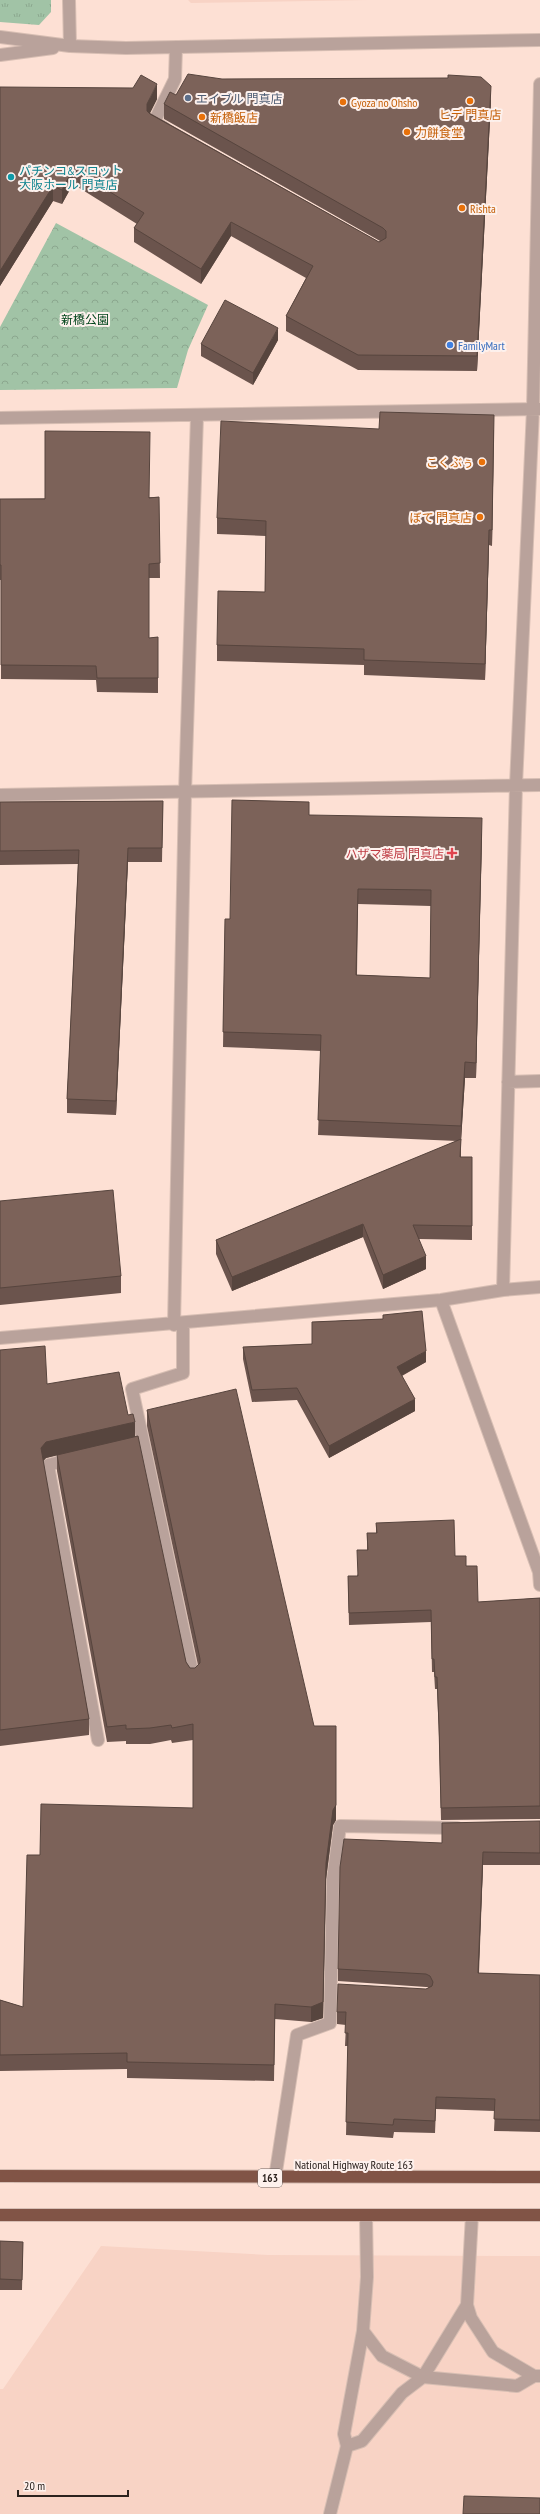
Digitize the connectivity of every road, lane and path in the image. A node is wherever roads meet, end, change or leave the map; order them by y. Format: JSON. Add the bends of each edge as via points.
{"nodes":[{"id":1,"x":69,"y":0,"type":"edge"},
{"id":2,"x":0,"y":37,"type":"edge"},
{"id":3,"x":540,"y":40,"type":"edge"},
{"id":4,"x":70,"y":46,"type":"junction"},
{"id":5,"x":176,"y":47,"type":"junction"},
{"id":6,"x":0,"y":56,"type":"edge"},
{"id":7,"x":540,"y":84,"type":"edge"},
{"id":8,"x":175,"y":134,"type":"edge"},
{"id":9,"x":537,"y":409,"type":"edge"},
{"id":10,"x":197,"y":416,"type":"junction"},
{"id":11,"x":0,"y":418,"type":"edge"},
{"id":12,"x":516,"y":785,"type":"junction"},
{"id":13,"x":540,"y":785,"type":"edge"},
{"id":14,"x":185,"y":792,"type":"junction"},
{"id":15,"x":0,"y":795,"type":"edge"},
{"id":16,"x":540,"y":1081,"type":"edge"},
{"id":17,"x":508,"y":1082,"type":"junction"},
{"id":18,"x":540,"y":1287,"type":"edge"},
{"id":19,"x":503,"y":1290,"type":"junction"},
{"id":20,"x":441,"y":1300,"type":"junction"},
{"id":21,"x":178,"y":1324,"type":"junction"},
{"id":22,"x":0,"y":1338,"type":"edge"},
{"id":23,"x":143,"y":1443,"type":"junction"},
{"id":24,"x":129,"y":1446,"type":"edge"},
{"id":25,"x":85,"y":1457,"type":"edge"},
{"id":26,"x":540,"y":1585,"type":"edge"},
{"id":27,"x":193,"y":1676,"type":"edge"},
{"id":28,"x":98,"y":1740,"type":"dead end"},
{"id":29,"x":469,"y":1827,"type":"edge"},
{"id":30,"x":331,"y":1988,"type":"junction"},
{"id":31,"x":346,"y":1989,"type":"edge"},
{"id":32,"x":0,"y":2176,"type":"edge"},
{"id":33,"x":540,"y":2177,"type":"edge"},
{"id":34,"x":275,"y":2178,"type":"junction"},
{"id":35,"x":0,"y":2215,"type":"edge"},
{"id":36,"x":366,"y":2215,"type":"junction"},
{"id":37,"x":472,"y":2215,"type":"junction"},
{"id":38,"x":540,"y":2215,"type":"edge"},
{"id":39,"x":467,"y":2305,"type":"junction"},
{"id":40,"x":364,"y":2331,"type":"junction"},
{"id":41,"x":537,"y":2376,"type":"edge"},
{"id":42,"x":423,"y":2377,"type":"junction"},
{"id":43,"x":347,"y":2446,"type":"junction"},
{"id":44,"x":330,"y":2514,"type":"edge"}],
"edges":[{"from":1,"to":4,"type":"street"},
{"from":2,"to":4,"type":"street"},
{"from":3,"to":5,"type":"street"},
{"from":4,"to":5,"type":"street"},
{"from":4,"to":6,"type":"street"},
{"from":5,"to":8,"type":"street","via":[[175,79],[154,122]]},
{"from":7,"to":9,"type":"street"},
{"from":9,"to":10,"type":"street"},
{"from":9,"to":12,"type":"street"},
{"from":10,"to":11,"type":"street"},
{"from":10,"to":14,"type":"street"},
{"from":12,"to":13,"type":"street"},
{"from":12,"to":14,"type":"street"},
{"from":12,"to":17,"type":"street"},
{"from":14,"to":15,"type":"street"},
{"from":14,"to":21,"type":"street"},
{"from":16,"to":17,"type":"street"},
{"from":17,"to":19,"type":"street"},
{"from":18,"to":19,"type":"street"},
{"from":19,"to":20,"type":"street"},
{"from":20,"to":21,"type":"street"},
{"from":20,"to":26,"type":"street","via":[[539,1572]]},
{"from":21,"to":22,"type":"street"},
{"from":21,"to":23,"type":"street","via":[[183,1373],[132,1389]]},
{"from":23,"to":24,"type":"street"},
{"from":23,"to":27,"type":"street"},
{"from":25,"to":28,"type":"street","via":[[48,1465]]},
{"from":29,"to":30,"type":"street","via":[[340,1826],[333,1879]]},
{"from":30,"to":31,"type":"street"},
{"from":30,"to":34,"type":"street","via":[[330,2023],[297,2035]]},
{"from":32,"to":34,"type":"highway","name":"National Highway Route 163","number":"163"},
{"from":33,"to":34,"type":"highway","name":"National Highway Route 163","number":"163"},
{"from":35,"to":36,"type":"highway"},
{"from":36,"to":37,"type":"highway"},
{"from":36,"to":40,"type":"street","via":[[367,2277]]},
{"from":37,"to":38,"type":"highway"},
{"from":37,"to":39,"type":"street"},
{"from":39,"to":41,"type":"street","via":[[471,2318],[493,2352]]},
{"from":39,"to":42,"type":"street"},
{"from":40,"to":42,"type":"street","via":[[382,2356]]},
{"from":40,"to":43,"type":"street","via":[[344,2434]]},
{"from":41,"to":42,"type":"street","via":[[517,2386]]},
{"from":42,"to":43,"type":"street","via":[[402,2392],[362,2441]]},
{"from":43,"to":44,"type":"street"}]}
